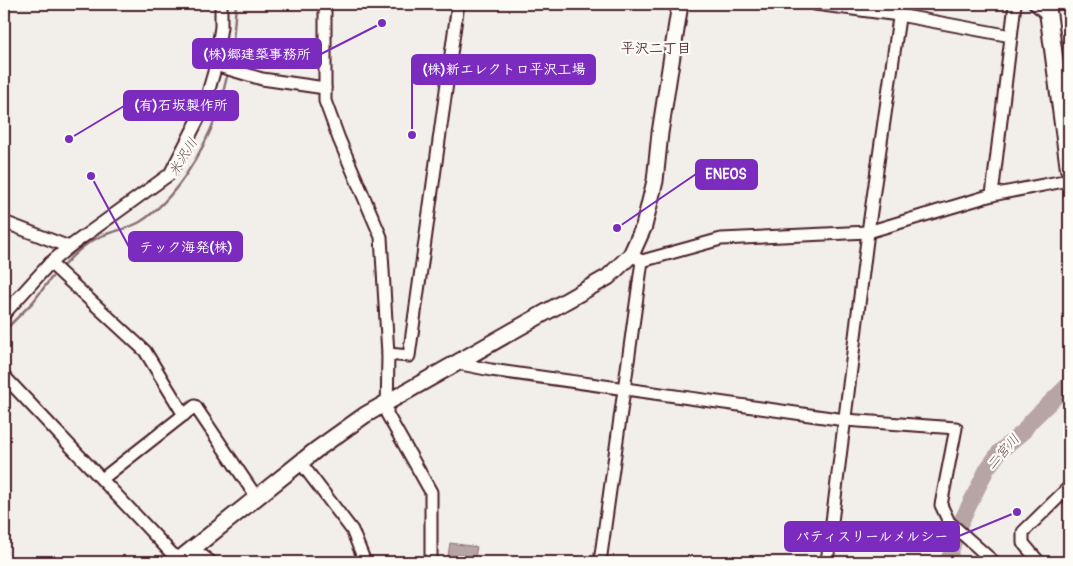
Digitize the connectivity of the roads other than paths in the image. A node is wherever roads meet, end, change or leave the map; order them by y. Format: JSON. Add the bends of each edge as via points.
{"nodes":[{"id":1,"x":221,"y":4,"type":"edge"},
{"id":2,"x":325,"y":4,"type":"edge"},
{"id":3,"x":458,"y":4,"type":"edge"},
{"id":4,"x":680,"y":4,"type":"edge"},
{"id":5,"x":815,"y":4,"type":"edge"},
{"id":6,"x":1015,"y":4,"type":"edge"},
{"id":7,"x":1035,"y":4,"type":"edge"},
{"id":8,"x":900,"y":9,"type":"edge"},
{"id":9,"x":1048,"y":10,"type":"edge"},
{"id":10,"x":1011,"y":36,"type":"junction"},
{"id":11,"x":215,"y":64,"type":"junction"},
{"id":12,"x":324,"y":88,"type":"junction"},
{"id":13,"x":1069,"y":169,"type":"edge"},
{"id":14,"x":1069,"y":180,"type":"edge"},
{"id":15,"x":992,"y":195,"type":"junction"},
{"id":16,"x":4,"y":222,"type":"edge"},
{"id":17,"x":868,"y":232,"type":"junction"},
{"id":18,"x":69,"y":247,"type":"junction"},
{"id":19,"x":637,"y":258,"type":"junction"},
{"id":20,"x":50,"y":263,"type":"junction"},
{"id":21,"x":4,"y":314,"type":"edge"},
{"id":22,"x":388,"y":354,"type":"junction"},
{"id":23,"x":456,"y":363,"type":"junction"},
{"id":24,"x":4,"y":376,"type":"edge"},
{"id":25,"x":624,"y":388,"type":"junction"},
{"id":26,"x":387,"y":408,"type":"junction"},
{"id":27,"x":184,"y":415,"type":"junction"},
{"id":28,"x":845,"y":420,"type":"junction"},
{"id":29,"x":301,"y":463,"type":"junction"},
{"id":30,"x":102,"y":479,"type":"junction"},
{"id":31,"x":1069,"y":487,"type":"edge"},
{"id":32,"x":257,"y":498,"type":"junction"},
{"id":33,"x":192,"y":549,"type":"junction"},
{"id":34,"x":177,"y":561,"type":"edge"},
{"id":35,"x":211,"y":562,"type":"edge"},
{"id":36,"x":365,"y":562,"type":"edge"},
{"id":37,"x":431,"y":562,"type":"edge"},
{"id":38,"x":600,"y":562,"type":"edge"},
{"id":39,"x":827,"y":562,"type":"edge"},
{"id":40,"x":994,"y":562,"type":"edge"},
{"id":41,"x":1039,"y":562,"type":"edge"}],
"edges":[{"from":1,"to":11,"type":"street","via":[[222,27]]},
{"from":2,"to":12,"type":"street"},
{"from":3,"to":22,"type":"street","via":[[409,356]]},
{"from":4,"to":19,"type":"main road","via":[[655,181]]},
{"from":5,"to":8,"type":"street"},
{"from":6,"to":10,"type":"street"},
{"from":7,"to":9,"type":"street"},
{"from":8,"to":10,"type":"street"},
{"from":8,"to":17,"type":"street"},
{"from":9,"to":13,"type":"highway"},
{"from":10,"to":15,"type":"street"},
{"from":11,"to":12,"type":"street","via":[[262,79]]},
{"from":11,"to":18,"type":"street","via":[[202,110],[170,174]]},
{"from":12,"to":22,"type":"street","via":[[324,101],[381,237]]},
{"from":14,"to":15,"type":"street"},
{"from":15,"to":17,"type":"street"},
{"from":16,"to":18,"type":"street"},
{"from":17,"to":19,"type":"street","via":[[721,239]]},
{"from":17,"to":28,"type":"street"},
{"from":18,"to":20,"type":"street"},
{"from":19,"to":23,"type":"main road"},
{"from":19,"to":25,"type":"street"},
{"from":20,"to":21,"type":"street"},
{"from":20,"to":27,"type":"street","via":[[145,351]]},
{"from":22,"to":26,"type":"street"},
{"from":23,"to":25,"type":"street"},
{"from":23,"to":26,"type":"main road"},
{"from":24,"to":30,"type":"street"},
{"from":25,"to":28,"type":"street"},
{"from":25,"to":38,"type":"street"},
{"from":26,"to":29,"type":"main road","via":[[365,415]]},
{"from":26,"to":37,"type":"street","via":[[432,492]]},
{"from":27,"to":30,"type":"street"},
{"from":27,"to":32,"type":"street","via":[[196,406]]},
{"from":28,"to":39,"type":"street"},
{"from":28,"to":40,"type":"street","via":[[956,428],[941,505],[949,522]]},
{"from":29,"to":32,"type":"main road"},
{"from":29,"to":36,"type":"street","via":[[352,530]]},
{"from":30,"to":34,"type":"street"},
{"from":31,"to":41,"type":"street","via":[[1023,532],[1023,543]]},
{"from":32,"to":33,"type":"main road"},
{"from":33,"to":34,"type":"main road"},
{"from":33,"to":35,"type":"street"}]}
